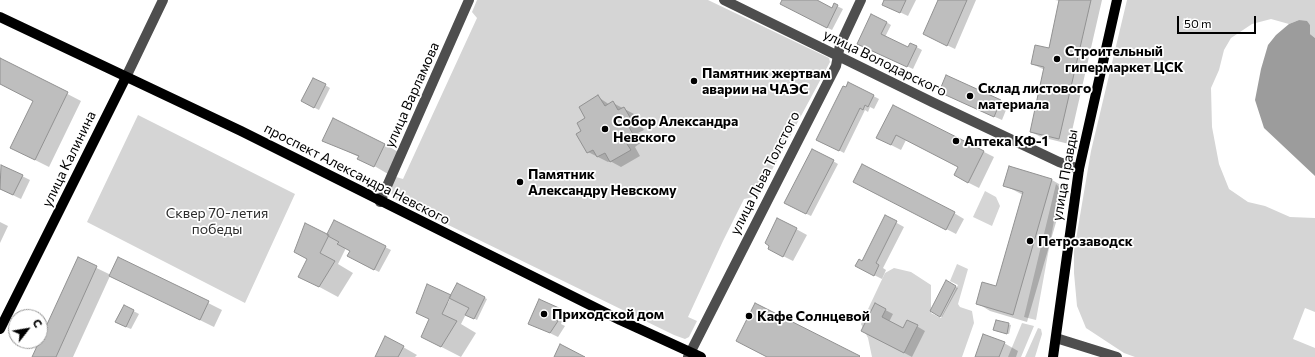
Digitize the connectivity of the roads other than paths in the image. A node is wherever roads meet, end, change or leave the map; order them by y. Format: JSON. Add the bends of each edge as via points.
{"nodes":[{"id":1,"x":163,"y":0,"type":"edge"},
{"id":2,"x":470,"y":0,"type":"edge"},
{"id":3,"x":724,"y":0,"type":"edge"},
{"id":4,"x":861,"y":0,"type":"edge"},
{"id":5,"x":1117,"y":0,"type":"edge"},
{"id":6,"x":0,"y":17,"type":"edge"},
{"id":7,"x":839,"y":56,"type":"junction"},
{"id":8,"x":126,"y":77,"type":"junction"},
{"id":9,"x":1079,"y":169,"type":"junction"},
{"id":10,"x":380,"y":202,"type":"junction"},
{"id":11,"x":0,"y":329,"type":"edge"},
{"id":12,"x":1056,"y":338,"type":"junction"},
{"id":13,"x":689,"y":354,"type":"edge"},
{"id":14,"x":701,"y":357,"type":"edge"},
{"id":15,"x":1053,"y":357,"type":"edge"},
{"id":16,"x":1117,"y":357,"type":"edge"}],
"edges":[{"from":1,"to":8,"type":"street","name":"улица Калинина"},
{"from":2,"to":10,"type":"street","name":"улица Варламова"},
{"from":3,"to":7,"type":"street","name":"улица Володарского"},
{"from":4,"to":7,"type":"street","name":"улица Льва Толстого","via":[[840,45]]},
{"from":5,"to":9,"type":"main road","name":"улица Правды"},
{"from":6,"to":8,"type":"main road","name":"проспект Александра Невского"},
{"from":7,"to":9,"type":"street","name":"улица Володарского","via":[[1053,159]]},
{"from":7,"to":13,"type":"street","name":"улица Льва Толстого"},
{"from":8,"to":10,"type":"main road","name":"проспект Александра Невского","via":[[241,131]]},
{"from":8,"to":11,"type":"main road","name":"улица Калинина"},
{"from":9,"to":12,"type":"main road","name":"улица Правды"},
{"from":10,"to":13,"type":"main road","name":"проспект Александра Невского"},
{"from":12,"to":15,"type":"main road","name":"улица Правды"},
{"from":12,"to":16,"type":"street"},
{"from":13,"to":14,"type":"main road","name":"проспект Александра Невского"}]}
